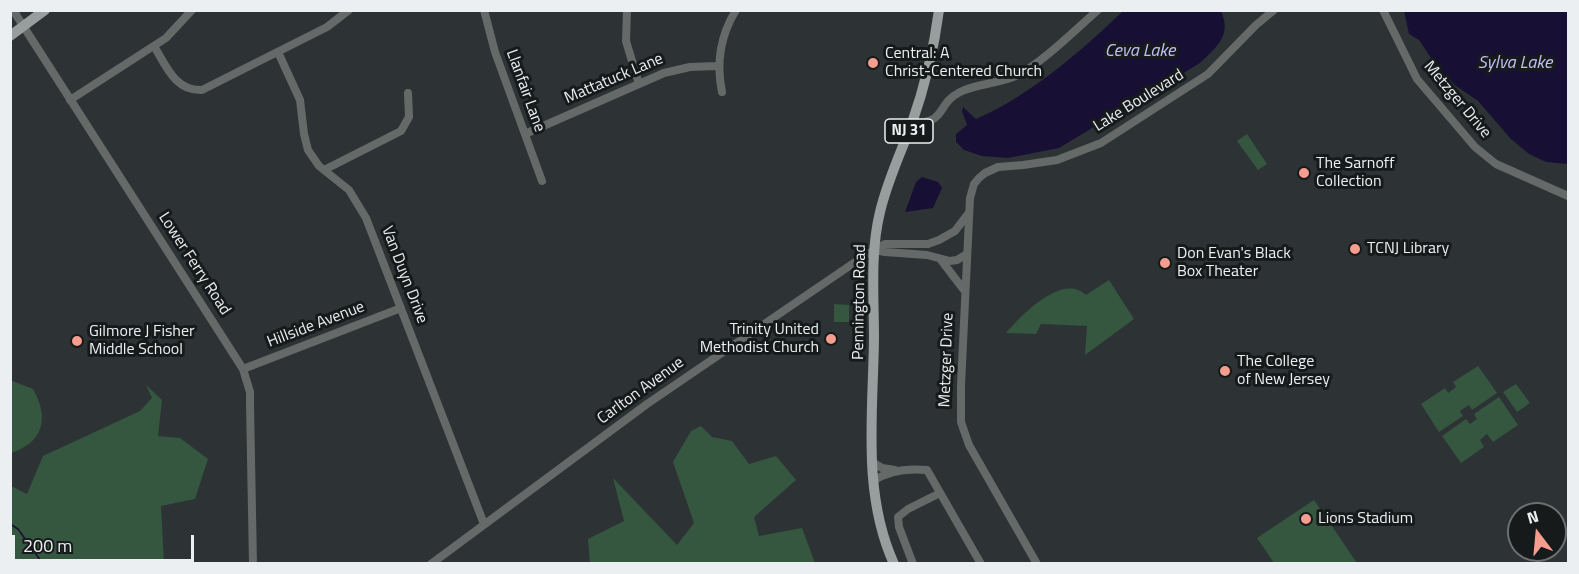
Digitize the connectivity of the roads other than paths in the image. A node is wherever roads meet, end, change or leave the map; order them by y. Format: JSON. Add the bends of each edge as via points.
{"nodes":[{"id":1,"x":13,"y":10,"type":"edge"},
{"id":2,"x":45,"y":10,"type":"edge"},
{"id":3,"x":192,"y":10,"type":"edge"},
{"id":4,"x":349,"y":10,"type":"edge"},
{"id":5,"x":484,"y":10,"type":"edge"},
{"id":6,"x":627,"y":10,"type":"edge"},
{"id":7,"x":736,"y":10,"type":"edge"},
{"id":8,"x":939,"y":10,"type":"edge"},
{"id":9,"x":1084,"y":10,"type":"edge"},
{"id":10,"x":1098,"y":10,"type":"edge"},
{"id":11,"x":1274,"y":10,"type":"edge"},
{"id":12,"x":1383,"y":10,"type":"edge"},
{"id":13,"x":1086,"y":21,"type":"junction"},
{"id":14,"x":24,"y":27,"type":"junction"},
{"id":15,"x":10,"y":36,"type":"edge"},
{"id":16,"x":154,"y":46,"type":"junction"},
{"id":17,"x":278,"y":52,"type":"junction"},
{"id":18,"x":718,"y":66,"type":"junction"},
{"id":19,"x":639,"y":84,"type":"junction"},
{"id":20,"x":722,"y":92,"type":"dead end"},
{"id":21,"x":408,"y":93,"type":"dead end"},
{"id":22,"x":70,"y":100,"type":"junction"},
{"id":23,"x":912,"y":123,"type":"junction"},
{"id":24,"x":525,"y":134,"type":"junction"},
{"id":25,"x":1013,"y":166,"type":"joint"},
{"id":26,"x":324,"y":170,"type":"junction"},
{"id":27,"x":542,"y":181,"type":"dead end"},
{"id":28,"x":1569,"y":196,"type":"edge"},
{"id":29,"x":969,"y":214,"type":"junction"},
{"id":30,"x":947,"y":236,"type":"junction"},
{"id":31,"x":875,"y":249,"type":"junction"},
{"id":32,"x":967,"y":249,"type":"junction"},
{"id":33,"x":941,"y":259,"type":"junction"},
{"id":34,"x":965,"y":291,"type":"junction"},
{"id":35,"x":401,"y":308,"type":"junction"},
{"id":36,"x":243,"y":369,"type":"junction"},
{"id":37,"x":872,"y":462,"type":"junction"},
{"id":38,"x":898,"y":470,"type":"junction"},
{"id":39,"x":873,"y":481,"type":"junction"},
{"id":40,"x":940,"y":493,"type":"junction"},
{"id":41,"x":484,"y":525,"type":"junction"},
{"id":42,"x":253,"y":564,"type":"edge"},
{"id":43,"x":431,"y":564,"type":"edge"},
{"id":44,"x":894,"y":564,"type":"edge"},
{"id":45,"x":913,"y":564,"type":"edge"},
{"id":46,"x":981,"y":564,"type":"edge"},
{"id":47,"x":1037,"y":564,"type":"edge"}],
"edges":[{"from":1,"to":14,"type":"street","name":"Lower Ferry Road"},
{"from":2,"to":14,"type":"main road"},
{"from":3,"to":16,"type":"street"},
{"from":4,"to":17,"type":"street","via":[[327,27]]},
{"from":5,"to":24,"type":"street","name":"Llanfair Lane"},
{"from":6,"to":19,"type":"street","via":[[626,41]]},
{"from":7,"to":18,"type":"street","via":[[727,28]]},
{"from":8,"to":23,"type":"main road","name":"Pennington Road","number":"NJ 31"},
{"from":9,"to":13,"type":"street"},
{"from":10,"to":13,"type":"street"},
{"from":11,"to":25,"type":"street","name":"Lake Boulevard","via":[[1208,74],[1101,143],[1057,160]]},
{"from":12,"to":28,"type":"street","name":"Metzger Drive","via":[[1417,79],[1475,147],[1496,164]]},
{"from":13,"to":23,"type":"street","via":[[1020,74],[961,91],[928,123]]},
{"from":14,"to":15,"type":"main road"},
{"from":14,"to":22,"type":"street","name":"Lower Ferry Road"},
{"from":16,"to":17,"type":"street","via":[[177,82],[195,90],[208,89]]},
{"from":16,"to":22,"type":"street"},
{"from":17,"to":26,"type":"street","name":"Van Duyn Drive","via":[[300,100],[308,150]]},
{"from":18,"to":19,"type":"street","name":"Mattatuck Lane","via":[[675,69]]},
{"from":18,"to":20,"type":"street"},
{"from":19,"to":24,"type":"street","name":"Mattatuck Lane"},
{"from":21,"to":26,"type":"street","via":[[409,117],[404,127]]},
{"from":22,"to":36,"type":"street","name":"Lower Ferry Road"},
{"from":23,"to":31,"type":"main road","name":"Pennington Road","number":"NJ 31","via":[[884,199]]},
{"from":24,"to":27,"type":"street","name":"Llanfair Lane"},
{"from":25,"to":29,"type":"street","name":"Metzger Drive","via":[[992,169],[979,178],[971,191]]},
{"from":26,"to":35,"type":"street","name":"Van Duyn Drive","via":[[349,189],[361,207]]},
{"from":29,"to":30,"type":"street"},
{"from":29,"to":32,"type":"street","name":"Metzger Drive"},
{"from":30,"to":31,"type":"street","via":[[928,244],[888,243]]},
{"from":30,"to":32,"type":"street"},
{"from":31,"to":33,"type":"street"},
{"from":31,"to":37,"type":"main road","name":"Pennington Road","number":"NJ 31"},
{"from":31,"to":41,"type":"street","name":"Carlton Avenue","via":[[657,397]]},
{"from":32,"to":33,"type":"street","via":[[954,261]]},
{"from":32,"to":34,"type":"street","name":"Metzger Drive"},
{"from":33,"to":34,"type":"street"},
{"from":34,"to":47,"type":"street","name":"Metzger Drive","via":[[960,401],[963,430]]},
{"from":35,"to":36,"type":"street","name":"Hillside Avenue"},
{"from":35,"to":41,"type":"street","name":"Van Duyn Drive"},
{"from":36,"to":42,"type":"street","name":"Lower Ferry Road","via":[[250,392]]},
{"from":37,"to":38,"type":"street"},
{"from":37,"to":39,"type":"main road","name":"Pennington Road","number":"NJ 31"},
{"from":38,"to":39,"type":"street"},
{"from":38,"to":40,"type":"street","via":[[927,470]]},
{"from":39,"to":44,"type":"main road","name":"Pennington Road","number":"NJ 31","via":[[881,527]]},
{"from":40,"to":45,"type":"street","via":[[898,517]]},
{"from":40,"to":46,"type":"street"},
{"from":41,"to":43,"type":"street","name":"Carlton Avenue"}]}
